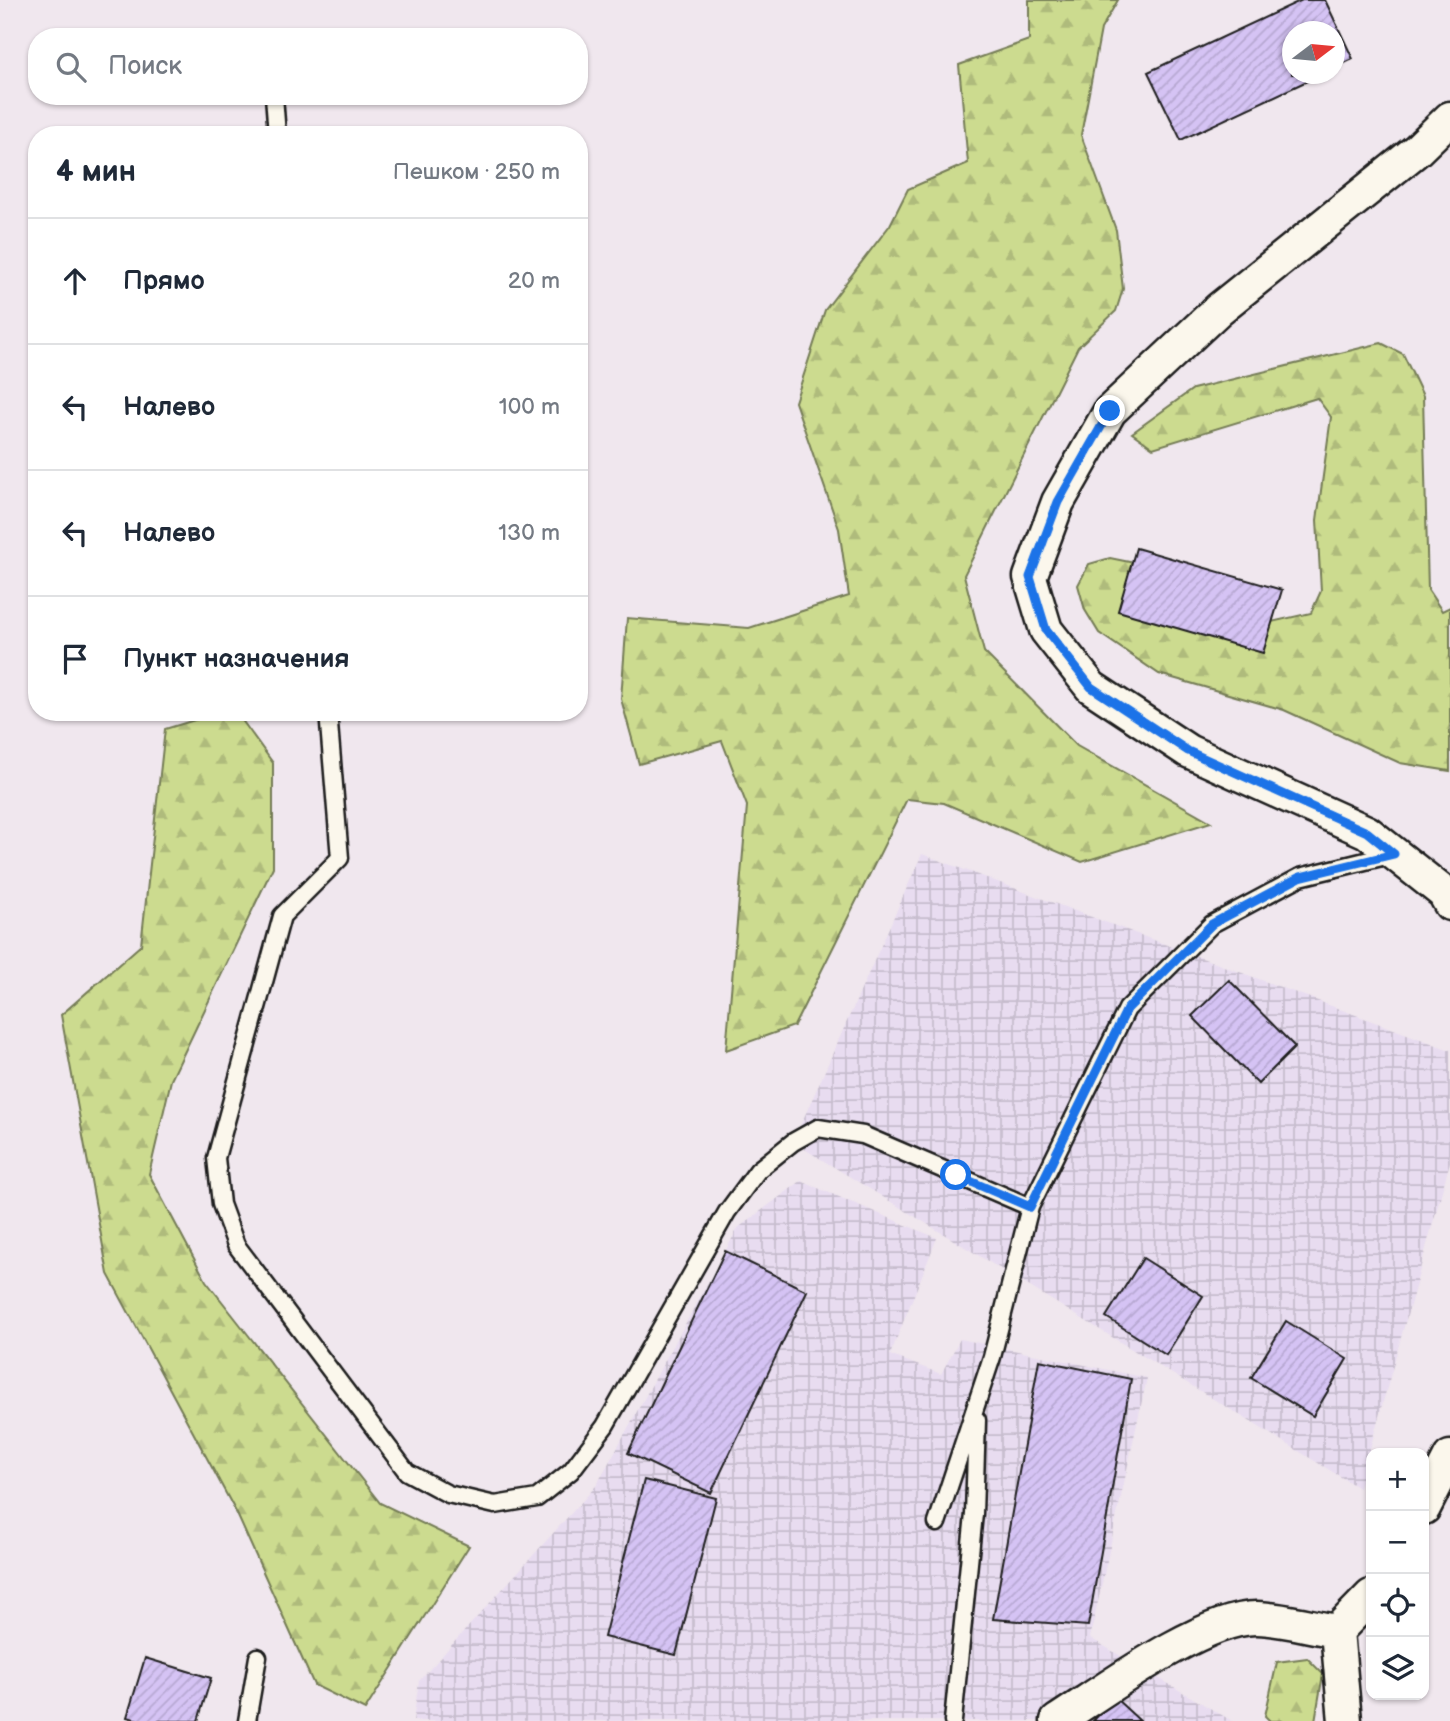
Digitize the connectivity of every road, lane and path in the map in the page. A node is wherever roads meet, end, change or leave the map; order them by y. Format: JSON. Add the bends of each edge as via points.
{"nodes":[{"id":1,"x":275,"y":105,"type":"edge"},
{"id":2,"x":1450,"y":118,"type":"edge"},
{"id":3,"x":276,"y":126,"type":"edge"},
{"id":4,"x":329,"y":721,"type":"edge"},
{"id":5,"x":1394,"y":854,"type":"junction"},
{"id":6,"x":1448,"y":891,"type":"edge"},
{"id":7,"x":1030,"y":1207,"type":"junction"},
{"id":8,"x":977,"y":1404,"type":"junction"},
{"id":9,"x":937,"y":1523,"type":"dead end"},
{"id":10,"x":1366,"y":1601,"type":"edge"},
{"id":11,"x":1337,"y":1630,"type":"junction"},
{"id":12,"x":258,"y":1657,"type":"dead end"},
{"id":13,"x":247,"y":1721,"type":"edge"},
{"id":14,"x":953,"y":1721,"type":"edge"},
{"id":15,"x":1057,"y":1721,"type":"edge"},
{"id":16,"x":1345,"y":1721,"type":"edge"}],
"edges":[{"from":1,"to":3,"type":"lane"},
{"from":2,"to":5,"type":"street","via":[[1417,150],[1219,309],[1110,411],[1058,502],[1030,577],[1046,630],[1091,687],[1188,751],[1367,832]]},
{"from":4,"to":7,"type":"lane","via":[[340,858],[282,916],[216,1158],[221,1204],[236,1245],[407,1472],[448,1494],[495,1505],[537,1499],[571,1471],[605,1426],[727,1212],[758,1170],[818,1128],[863,1135]]},
{"from":5,"to":6,"type":"street"},
{"from":5,"to":7,"type":"lane","via":[[1300,877],[1212,924],[1127,1009]]},
{"from":7,"to":8,"type":"lane"},
{"from":8,"to":9,"type":"lane"},
{"from":8,"to":14,"type":"lane","via":[[974,1514]]},
{"from":10,"to":11,"type":"street"},
{"from":11,"to":15,"type":"street","via":[[1255,1618],[1224,1626],[1174,1646]]},
{"from":11,"to":16,"type":"street"},
{"from":12,"to":13,"type":"lane"}]}
